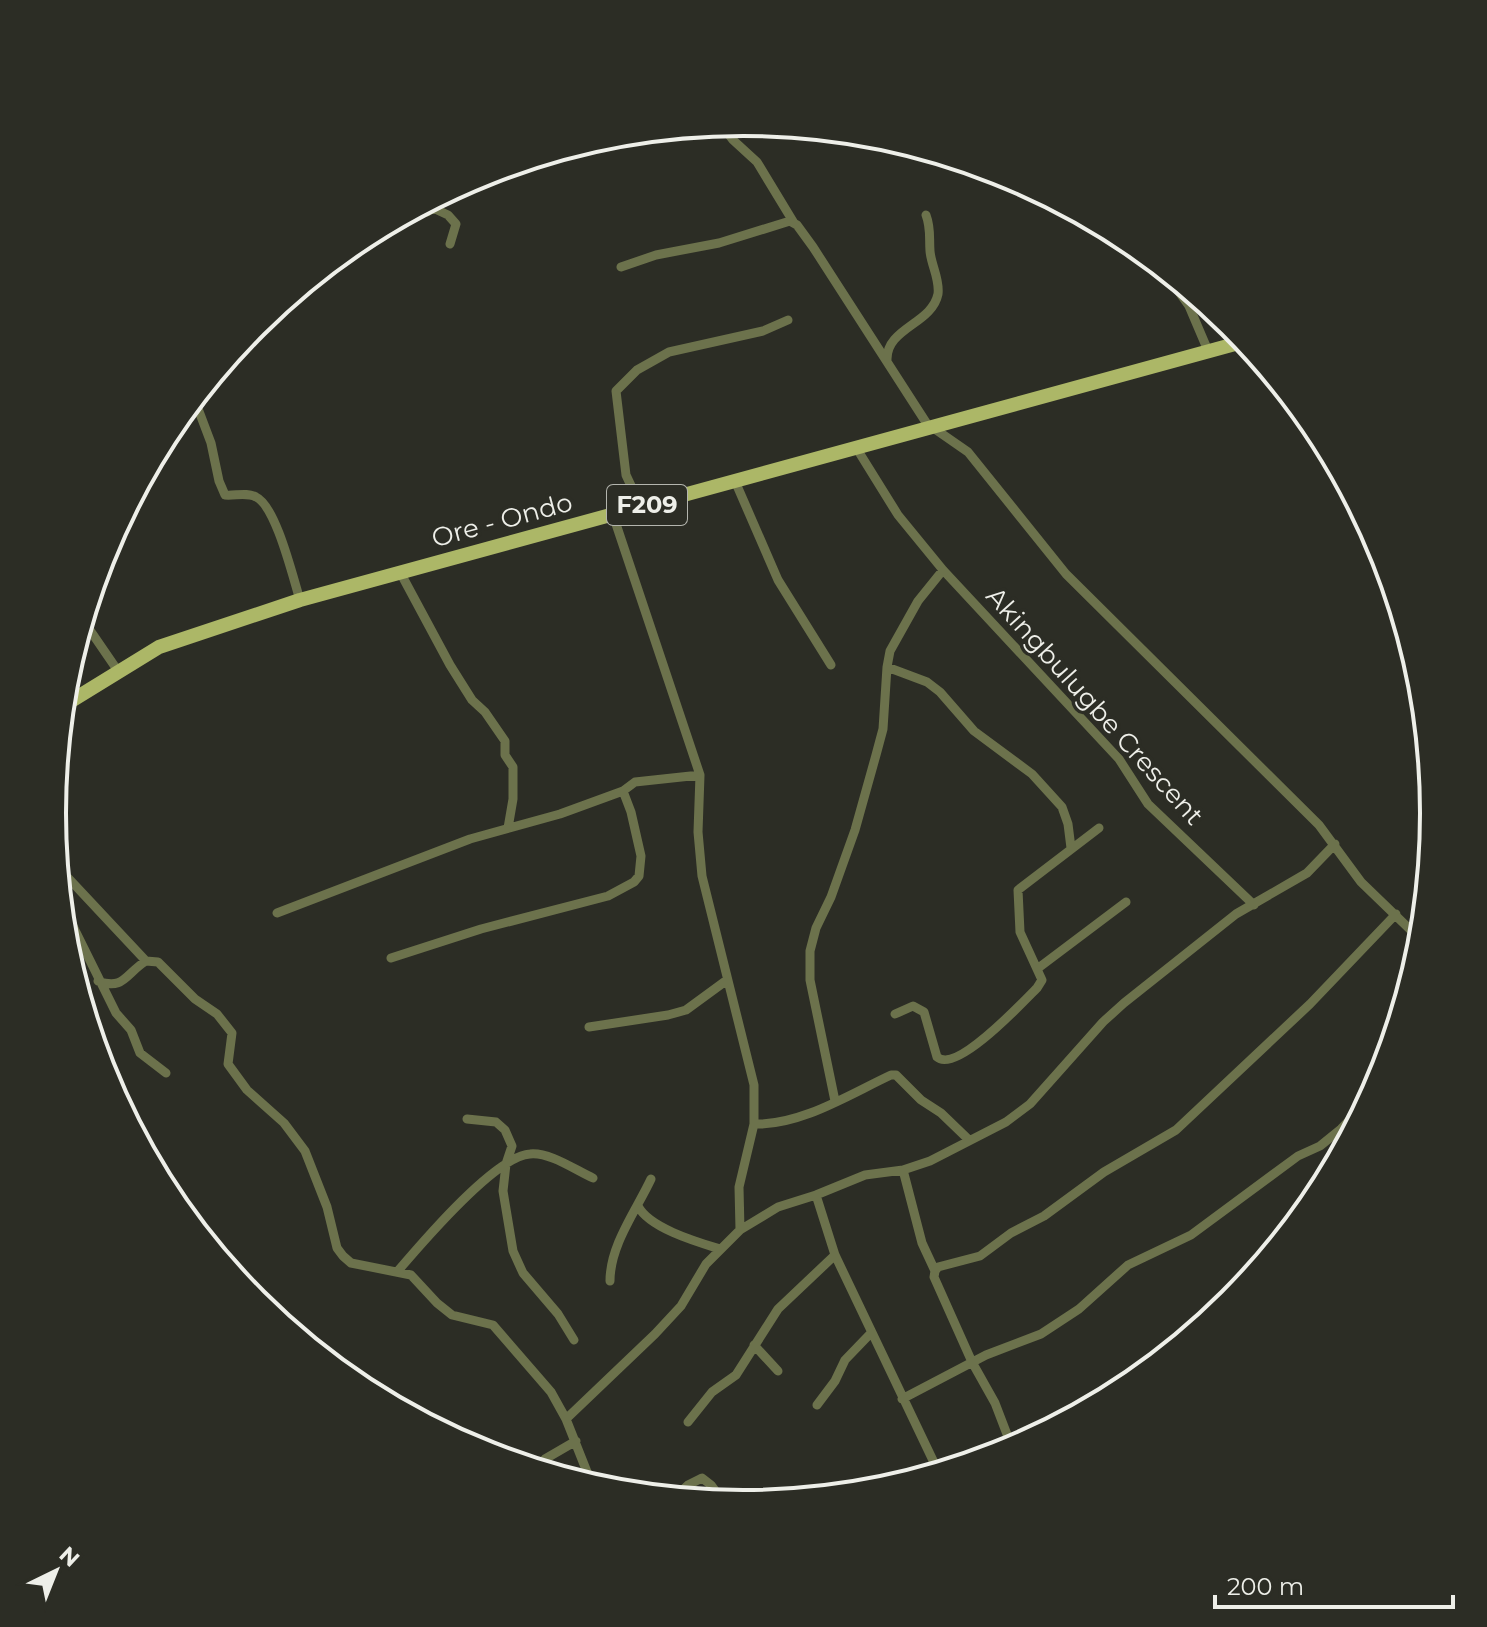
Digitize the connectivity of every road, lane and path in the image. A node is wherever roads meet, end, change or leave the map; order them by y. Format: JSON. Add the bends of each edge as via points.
{"nodes":[{"id":1,"x":730,"y":136,"type":"edge"},
{"id":2,"x":439,"y":209,"type":"edge"},
{"id":3,"x":926,"y":215,"type":"dead end"},
{"id":4,"x":794,"y":223,"type":"junction"},
{"id":5,"x":450,"y":244,"type":"dead end"},
{"id":6,"x":621,"y":267,"type":"dead end"},
{"id":7,"x":1184,"y":299,"type":"edge"},
{"id":8,"x":788,"y":320,"type":"dead end"},
{"id":9,"x":1233,"y":345,"type":"edge"},
{"id":10,"x":1209,"y":353,"type":"junction"},
{"id":11,"x":887,"y":361,"type":"junction"},
{"id":12,"x":199,"y":411,"type":"edge"},
{"id":13,"x":931,"y":427,"type":"junction"},
{"id":14,"x":857,"y":449,"type":"junction"},
{"id":15,"x":735,"y":481,"type":"junction"},
{"id":16,"x":641,"y":507,"type":"junction"},
{"id":17,"x":613,"y":515,"type":"junction"},
{"id":18,"x":943,"y":570,"type":"junction"},
{"id":19,"x":400,"y":572,"type":"junction"},
{"id":20,"x":300,"y":600,"type":"junction"},
{"id":21,"x":91,"y":632,"type":"edge"},
{"id":22,"x":831,"y":665,"type":"dead end"},
{"id":23,"x":887,"y":667,"type":"junction"},
{"id":24,"x":118,"y":671,"type":"junction"},
{"id":25,"x":76,"y":697,"type":"edge"},
{"id":26,"x":700,"y":775,"type":"junction"},
{"id":27,"x":623,"y":791,"type":"junction"},
{"id":28,"x":508,"y":828,"type":"junction"},
{"id":29,"x":1099,"y":828,"type":"dead end"},
{"id":30,"x":1335,"y":844,"type":"junction"},
{"id":31,"x":1071,"y":848,"type":"junction"},
{"id":32,"x":69,"y":879,"type":"edge"},
{"id":33,"x":1126,"y":902,"type":"dead end"},
{"id":34,"x":1254,"y":905,"type":"junction"},
{"id":35,"x":277,"y":913,"type":"dead end"},
{"id":36,"x":1396,"y":914,"type":"junction"},
{"id":37,"x":1411,"y":929,"type":"edge"},
{"id":38,"x":78,"y":938,"type":"edge"},
{"id":39,"x":391,"y":958,"type":"dead end"},
{"id":40,"x":146,"y":961,"type":"junction"},
{"id":41,"x":1037,"y":969,"type":"junction"},
{"id":42,"x":727,"y":980,"type":"junction"},
{"id":43,"x":98,"y":981,"type":"junction"},
{"id":44,"x":895,"y":1014,"type":"dead end"},
{"id":45,"x":589,"y":1027,"type":"dead end"},
{"id":46,"x":166,"y":1073,"type":"dead end"},
{"id":47,"x":835,"y":1101,"type":"junction"},
{"id":48,"x":467,"y":1119,"type":"dead end"},
{"id":49,"x":754,"y":1124,"type":"junction"},
{"id":50,"x":1344,"y":1126,"type":"edge"},
{"id":51,"x":969,"y":1140,"type":"junction"},
{"id":52,"x":506,"y":1164,"type":"junction"},
{"id":53,"x":903,"y":1170,"type":"junction"},
{"id":54,"x":593,"y":1178,"type":"dead end"},
{"id":55,"x":651,"y":1179,"type":"dead end"},
{"id":56,"x":816,"y":1195,"type":"junction"},
{"id":57,"x":638,"y":1206,"type":"junction"},
{"id":58,"x":740,"y":1230,"type":"junction"},
{"id":59,"x":720,"y":1249,"type":"junction"},
{"id":60,"x":835,"y":1255,"type":"junction"},
{"id":61,"x":935,"y":1271,"type":"junction"},
{"id":62,"x":397,"y":1272,"type":"junction"},
{"id":63,"x":610,"y":1281,"type":"dead end"},
{"id":64,"x":871,"y":1333,"type":"junction"},
{"id":65,"x":574,"y":1340,"type":"dead end"},
{"id":66,"x":754,"y":1345,"type":"junction"},
{"id":67,"x":972,"y":1362,"type":"junction"},
{"id":68,"x":778,"y":1371,"type":"dead end"},
{"id":69,"x":902,"y":1399,"type":"junction"},
{"id":70,"x":817,"y":1405,"type":"dead end"},
{"id":71,"x":566,"y":1419,"type":"junction"},
{"id":72,"x":688,"y":1422,"type":"dead end"},
{"id":73,"x":1008,"y":1437,"type":"edge"},
{"id":74,"x":576,"y":1441,"type":"junction"},
{"id":75,"x":543,"y":1460,"type":"edge"},
{"id":76,"x":934,"y":1463,"type":"edge"},
{"id":77,"x":588,"y":1473,"type":"edge"},
{"id":78,"x":684,"y":1488,"type":"edge"},
{"id":79,"x":715,"y":1490,"type":"edge"}],
"edges":[{"from":1,"to":4,"type":"street","via":[[757,162]]},
{"from":2,"to":5,"type":"street","via":[[456,224]]},
{"from":3,"to":11,"type":"street","via":[[938,295],[925,315],[894,340]]},
{"from":4,"to":6,"type":"street","via":[[784,221]]},
{"from":4,"to":11,"type":"street"},
{"from":7,"to":10,"type":"street"},
{"from":8,"to":16,"type":"street","via":[[763,331],[669,352],[637,370],[616,391],[626,475]]},
{"from":9,"to":10,"type":"main road","name":"Ore - Ondo","number":"F209"},
{"from":10,"to":13,"type":"main road","name":"Ore - Ondo","number":"F209"},
{"from":11,"to":13,"type":"street"},
{"from":12,"to":20,"type":"street","via":[[225,495],[260,498],[272,516]]},
{"from":13,"to":14,"type":"main road","name":"Ore - Ondo","number":"F209"},
{"from":13,"to":30,"type":"street","via":[[968,452],[1066,574]]},
{"from":14,"to":15,"type":"main road","name":"Ore - Ondo","number":"F209"},
{"from":14,"to":18,"type":"street","name":"Akingbulugbe Crescent","via":[[898,515]]},
{"from":15,"to":16,"type":"main road","name":"Ore - Ondo","number":"F209"},
{"from":15,"to":22,"type":"street","via":[[778,580]]},
{"from":16,"to":17,"type":"main road","name":"Ore - Ondo","number":"F209"},
{"from":17,"to":19,"type":"main road","name":"Ore - Ondo","number":"F209"},
{"from":17,"to":26,"type":"street"},
{"from":18,"to":23,"type":"street","via":[[901,627]]},
{"from":18,"to":34,"type":"street","name":"Akingbulugbe Crescent","via":[[1119,759],[1148,804]]},
{"from":19,"to":20,"type":"main road","name":"Ore - Ondo","number":"F209"},
{"from":19,"to":28,"type":"street","via":[[450,665],[505,741],[505,755],[513,767]]},
{"from":20,"to":24,"type":"main road","name":"Ore - Ondo","number":"F209","via":[[184,637]]},
{"from":21,"to":24,"type":"street"},
{"from":23,"to":31,"type":"street","via":[[927,682],[974,731],[1032,774],[1062,807]]},
{"from":23,"to":47,"type":"street","via":[[876,755],[855,830],[810,951],[817,1023]]},
{"from":24,"to":25,"type":"main road","name":"Ore - Ondo","number":"F209"},
{"from":26,"to":27,"type":"street","via":[[635,782]]},
{"from":26,"to":42,"type":"street","via":[[702,876]]},
{"from":27,"to":28,"type":"street"},
{"from":27,"to":39,"type":"street","via":[[641,856],[634,882],[608,896]]},
{"from":28,"to":35,"type":"street"},
{"from":29,"to":31,"type":"street"},
{"from":30,"to":34,"type":"street","via":[[1307,873]]},
{"from":30,"to":36,"type":"street","via":[[1361,882]]},
{"from":31,"to":41,"type":"street","via":[[1018,890],[1020,932]]},
{"from":32,"to":40,"type":"street"},
{"from":33,"to":41,"type":"street"},
{"from":34,"to":51,"type":"street","via":[[1124,1003],[1030,1104]]},
{"from":36,"to":37,"type":"street"},
{"from":36,"to":61,"type":"street","via":[[1176,1130],[980,1256]]},
{"from":38,"to":43,"type":"street"},
{"from":40,"to":43,"type":"street","via":[[118,984]]},
{"from":40,"to":62,"type":"street","via":[[158,962],[227,1024],[232,1033],[228,1064],[305,1151],[343,1256],[351,1263]]},
{"from":41,"to":44,"type":"street","via":[[1042,980],[1037,988],[982,1040],[946,1062],[937,1057],[924,1012],[913,1006]]},
{"from":42,"to":45,"type":"street","via":[[686,1010]]},
{"from":42,"to":49,"type":"street","via":[[754,1085]]},
{"from":43,"to":46,"type":"street","via":[[140,1053]]},
{"from":47,"to":49,"type":"street"},
{"from":47,"to":51,"type":"street","via":[[896,1075]]},
{"from":48,"to":52,"type":"street","via":[[496,1122],[505,1130],[512,1146]]},
{"from":49,"to":58,"type":"street","via":[[739,1187]]},
{"from":50,"to":67,"type":"street","via":[[1191,1235],[1128,1265],[1079,1309],[1041,1334]]},
{"from":51,"to":53,"type":"street"},
{"from":52,"to":54,"type":"street","via":[[535,1153]]},
{"from":52,"to":62,"type":"street"},
{"from":52,"to":65,"type":"street","via":[[503,1191],[513,1251],[523,1273]]},
{"from":53,"to":56,"type":"street","via":[[865,1175]]},
{"from":53,"to":61,"type":"street"},
{"from":55,"to":57,"type":"street"},
{"from":56,"to":58,"type":"street","via":[[778,1207]]},
{"from":56,"to":60,"type":"street"},
{"from":57,"to":59,"type":"street","via":[[675,1233]]},
{"from":57,"to":63,"type":"street","via":[[619,1241]]},
{"from":58,"to":59,"type":"street"},
{"from":59,"to":71,"type":"street","via":[[681,1306]]},
{"from":60,"to":64,"type":"street"},
{"from":60,"to":66,"type":"street","via":[[778,1309]]},
{"from":61,"to":67,"type":"street"},
{"from":62,"to":71,"type":"street","via":[[411,1275],[452,1315],[493,1325],[551,1392]]},
{"from":64,"to":69,"type":"street"},
{"from":64,"to":70,"type":"street","via":[[845,1360]]},
{"from":66,"to":68,"type":"street"},
{"from":66,"to":72,"type":"street","via":[[736,1375],[712,1392]]},
{"from":67,"to":69,"type":"street"},
{"from":67,"to":73,"type":"street"},
{"from":69,"to":76,"type":"street"},
{"from":71,"to":74,"type":"street"},
{"from":74,"to":75,"type":"street"},
{"from":74,"to":77,"type":"street"},
{"from":78,"to":79,"type":"street","via":[[702,1478]]}]}
